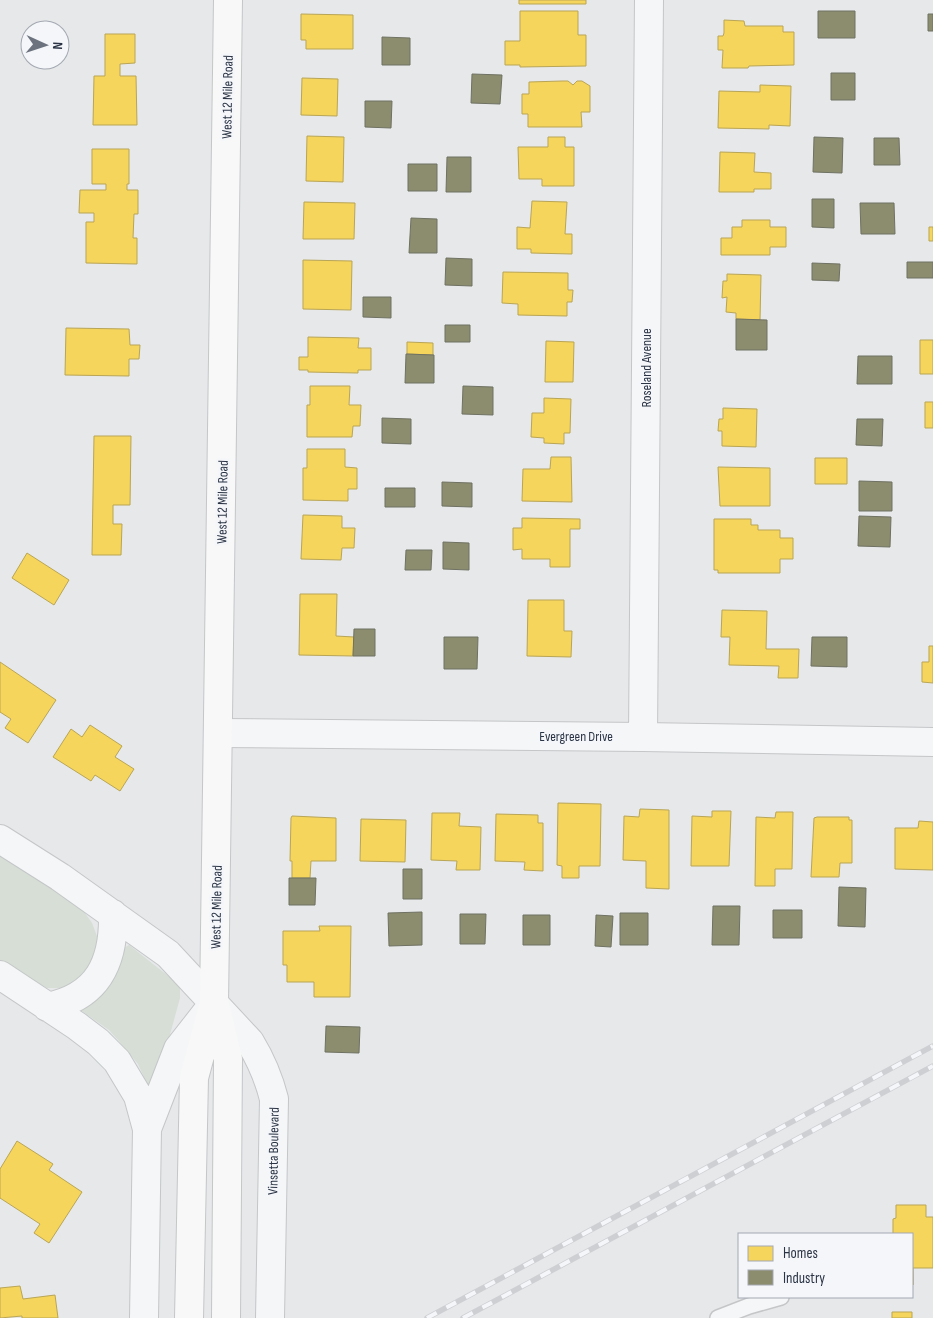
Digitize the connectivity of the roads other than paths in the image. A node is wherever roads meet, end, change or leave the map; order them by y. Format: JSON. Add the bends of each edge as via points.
{"nodes":[{"id":1,"x":228,"y":0,"type":"edge"},
{"id":2,"x":649,"y":0,"type":"edge"},
{"id":3,"x":219,"y":733,"type":"junction"},
{"id":4,"x":644,"y":737,"type":"junction"},
{"id":5,"x":933,"y":742,"type":"edge"},
{"id":6,"x":0,"y":839,"type":"edge"},
{"id":7,"x":113,"y":914,"type":"junction"},
{"id":8,"x":0,"y":975,"type":"edge"},
{"id":9,"x":214,"y":1003,"type":"junction"},
{"id":10,"x":48,"y":1007,"type":"junction"},
{"id":11,"x":147,"y":1129,"type":"junction"},
{"id":12,"x":777,"y":1298,"type":"edge"},
{"id":13,"x":144,"y":1318,"type":"edge"},
{"id":14,"x":189,"y":1318,"type":"edge"},
{"id":15,"x":226,"y":1318,"type":"edge"},
{"id":16,"x":270,"y":1318,"type":"edge"},
{"id":17,"x":718,"y":1318,"type":"edge"}],
"edges":[{"from":1,"to":3,"type":"main road","name":"West 12 Mile Road"},
{"from":2,"to":4,"type":"street","name":"Roseland Avenue"},
{"from":3,"to":4,"type":"street","name":"Evergreen Drive"},
{"from":3,"to":9,"type":"main road","name":"West 12 Mile Road"},
{"from":4,"to":5,"type":"street","name":"Evergreen Drive"},
{"from":6,"to":7,"type":"street","name":"Vinsetta Boulevard"},
{"from":7,"to":9,"type":"street","name":"Vinsetta Boulevard","via":[[168,954]]},
{"from":7,"to":10,"type":"street","via":[[110,950],[95,983],[80,995]]},
{"from":8,"to":10,"type":"street"},
{"from":9,"to":11,"type":"street","via":[[178,1049]]},
{"from":9,"to":14,"type":"main road","name":"West 12 Mile Road","via":[[194,1078]]},
{"from":9,"to":15,"type":"main road","name":"West 12 Mile Road","via":[[228,1059]]},
{"from":9,"to":16,"type":"street","name":"Vinsetta Boulevard","via":[[250,1042],[269,1079],[274,1099]]},
{"from":10,"to":11,"type":"street","via":[[98,1042],[117,1062],[138,1096]]},
{"from":11,"to":13,"type":"street"},
{"from":12,"to":17,"type":"lane"}]}
